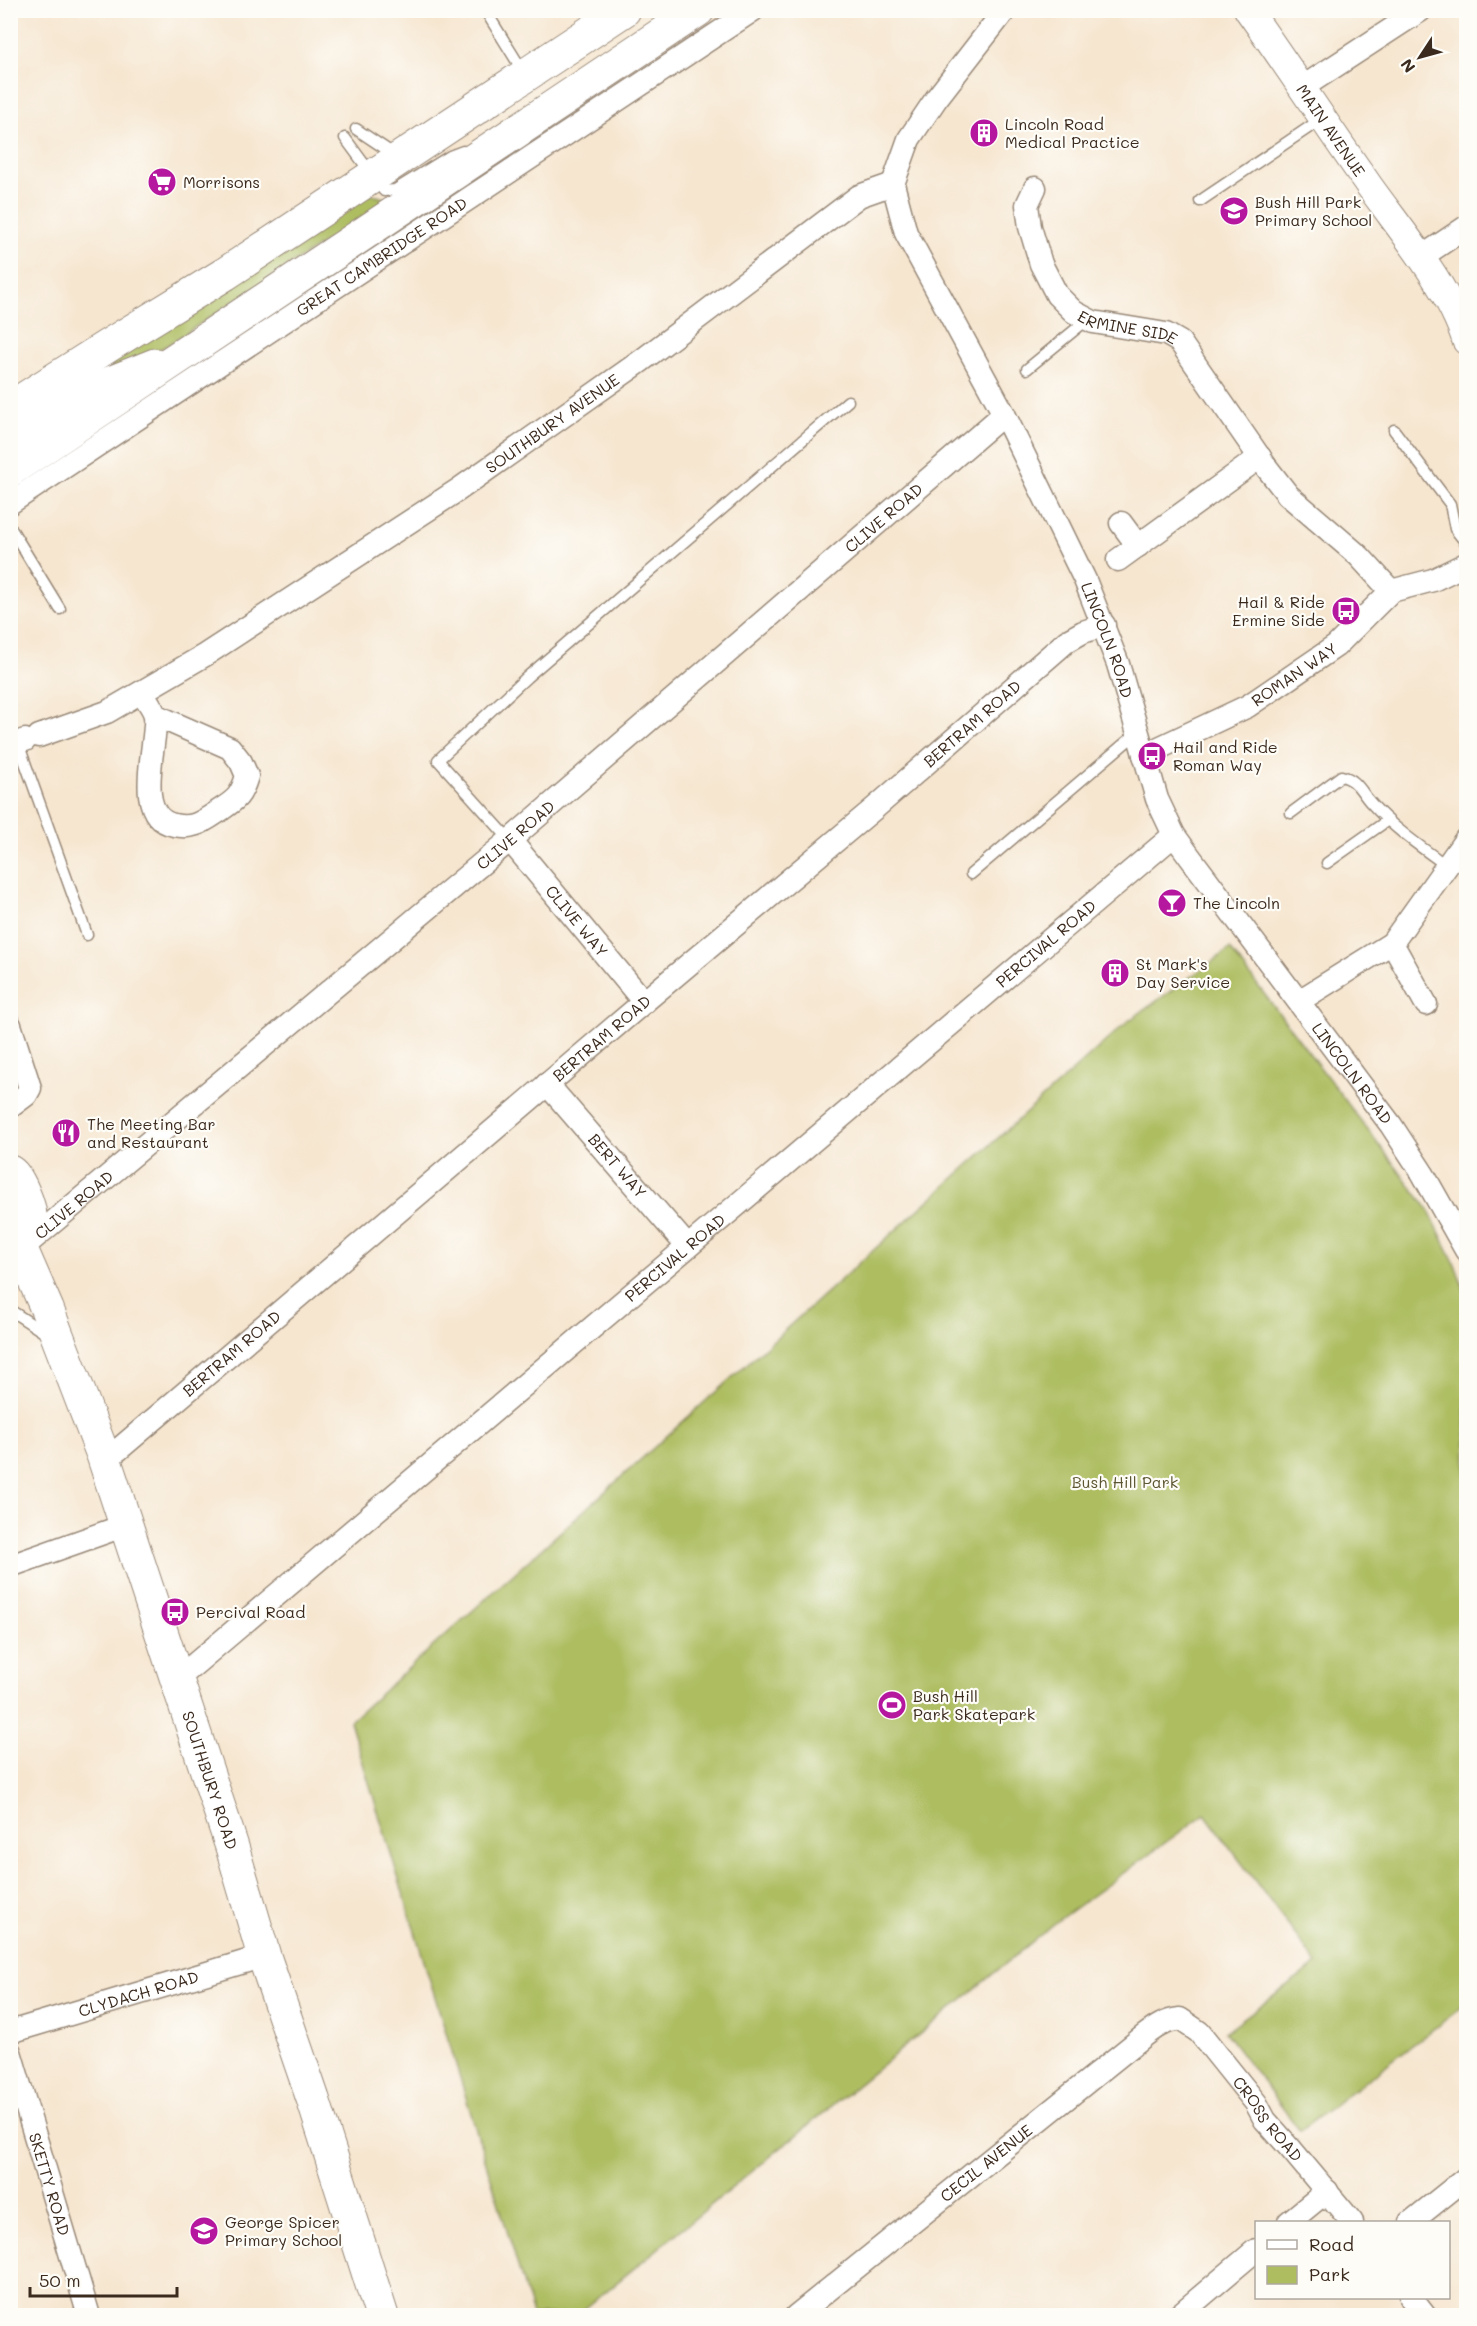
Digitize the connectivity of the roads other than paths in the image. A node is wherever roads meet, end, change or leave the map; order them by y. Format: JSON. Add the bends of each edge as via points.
{"nodes":[{"id":1,"x":485,"y":10,"type":"edge"},
{"id":2,"x":624,"y":10,"type":"edge"},
{"id":3,"x":698,"y":10,"type":"edge"},
{"id":4,"x":753,"y":10,"type":"edge"},
{"id":5,"x":1005,"y":10,"type":"edge"},
{"id":6,"x":1248,"y":10,"type":"edge"},
{"id":7,"x":1421,"y":10,"type":"edge"},
{"id":8,"x":526,"y":76,"type":"junction"},
{"id":9,"x":1303,"y":87,"type":"junction"},
{"id":10,"x":1323,"y":118,"type":"junction"},
{"id":11,"x":356,"y":129,"type":"dead end"},
{"id":12,"x":517,"y":131,"type":"junction"},
{"id":13,"x":345,"y":138,"type":"dead end"},
{"id":14,"x":409,"y":154,"type":"junction"},
{"id":15,"x":373,"y":177,"type":"junction"},
{"id":16,"x":893,"y":184,"type":"junction"},
{"id":17,"x":1035,"y":188,"type":"dead end"},
{"id":18,"x":1200,"y":201,"type":"dead end"},
{"id":19,"x":1467,"y":227,"type":"edge"},
{"id":20,"x":1420,"y":258,"type":"junction"},
{"id":21,"x":1087,"y":320,"type":"junction"},
{"id":22,"x":1467,"y":341,"type":"edge"},
{"id":23,"x":182,"y":355,"type":"junction"},
{"id":24,"x":1027,"y":369,"type":"dead end"},
{"id":25,"x":848,"y":401,"type":"dead end"},
{"id":26,"x":10,"y":408,"type":"edge"},
{"id":27,"x":1004,"y":414,"type":"junction"},
{"id":28,"x":1394,"y":430,"type":"dead end"},
{"id":29,"x":10,"y":445,"type":"edge"},
{"id":30,"x":1260,"y":458,"type":"junction"},
{"id":31,"x":10,"y":470,"type":"edge"},
{"id":32,"x":10,"y":503,"type":"edge"},
{"id":33,"x":1121,"y":523,"type":"dead end"},
{"id":34,"x":10,"y":527,"type":"edge"},
{"id":35,"x":1467,"y":543,"type":"edge"},
{"id":36,"x":1138,"y":546,"type":"junction"},
{"id":37,"x":1118,"y":560,"type":"dead end"},
{"id":38,"x":1467,"y":564,"type":"edge"},
{"id":39,"x":1391,"y":591,"type":"junction"},
{"id":40,"x":60,"y":609,"type":"dead end"},
{"id":41,"x":1104,"y":626,"type":"junction"},
{"id":42,"x":142,"y":692,"type":"junction"},
{"id":43,"x":155,"y":715,"type":"junction"},
{"id":44,"x":1137,"y":733,"type":"junction"},
{"id":45,"x":23,"y":741,"type":"edge"},
{"id":46,"x":1144,"y":755,"type":"junction"},
{"id":47,"x":1291,"y":813,"type":"dead end"},
{"id":48,"x":1388,"y":820,"type":"junction"},
{"id":49,"x":1174,"y":835,"type":"junction"},
{"id":50,"x":510,"y":840,"type":"junction"},
{"id":51,"x":1467,"y":840,"type":"edge"},
{"id":52,"x":1326,"y":864,"type":"dead end"},
{"id":53,"x":1447,"y":866,"type":"junction"},
{"id":54,"x":971,"y":874,"type":"dead end"},
{"id":55,"x":87,"y":935,"type":"dead end"},
{"id":56,"x":1392,"y":943,"type":"junction"},
{"id":57,"x":1299,"y":1001,"type":"junction"},
{"id":58,"x":644,"y":1002,"type":"junction"},
{"id":59,"x":1426,"y":1004,"type":"dead end"},
{"id":60,"x":10,"y":1024,"type":"edge"},
{"id":61,"x":548,"y":1084,"type":"junction"},
{"id":62,"x":18,"y":1101,"type":"edge"},
{"id":63,"x":10,"y":1172,"type":"edge"},
{"id":64,"x":687,"y":1246,"type":"junction"},
{"id":65,"x":13,"y":1250,"type":"edge"},
{"id":66,"x":1467,"y":1250,"type":"edge"},
{"id":67,"x":10,"y":1310,"type":"edge"},
{"id":68,"x":60,"y":1344,"type":"junction"},
{"id":69,"x":103,"y":1455,"type":"junction"},
{"id":70,"x":126,"y":1525,"type":"junction"},
{"id":71,"x":10,"y":1566,"type":"edge"},
{"id":72,"x":175,"y":1675,"type":"junction"},
{"id":73,"x":264,"y":1956,"type":"junction"},
{"id":74,"x":1180,"y":2019,"type":"joint"},
{"id":75,"x":10,"y":2032,"type":"edge"},
{"id":76,"x":10,"y":2052,"type":"edge"},
{"id":77,"x":1467,"y":2178,"type":"edge"},
{"id":78,"x":1327,"y":2191,"type":"junction"},
{"id":79,"x":1291,"y":2221,"type":"edge"},
{"id":80,"x":1350,"y":2221,"type":"edge"},
{"id":81,"x":1413,"y":2221,"type":"edge"},
{"id":82,"x":1255,"y":2252,"type":"edge"},
{"id":83,"x":1413,"y":2299,"type":"edge"},
{"id":84,"x":89,"y":2316,"type":"edge"},
{"id":85,"x":382,"y":2316,"type":"edge"},
{"id":86,"x":796,"y":2316,"type":"edge"},
{"id":87,"x":1178,"y":2316,"type":"edge"},
{"id":88,"x":1425,"y":2316,"type":"edge"}],
"edges":[{"from":1,"to":8,"type":"lane"},
{"from":2,"to":8,"type":"main road"},
{"from":3,"to":12,"type":"main road","name":"GREAT CAMBRIDGE ROAD"},
{"from":4,"to":32,"type":"street","name":"GREAT CAMBRIDGE ROAD"},
{"from":5,"to":16,"type":"street","via":[[909,139]]},
{"from":6,"to":9,"type":"street","name":"MAIN AVENUE"},
{"from":7,"to":9,"type":"street"},
{"from":8,"to":14,"type":"main road"},
{"from":9,"to":10,"type":"street","name":"MAIN AVENUE"},
{"from":10,"to":18,"type":"lane"},
{"from":10,"to":20,"type":"street","name":"MAIN AVENUE"},
{"from":11,"to":14,"type":"lane","via":[[395,154]]},
{"from":12,"to":15,"type":"lane","via":[[450,156],[395,190],[384,191]]},
{"from":12,"to":23,"type":"main road","name":"GREAT CAMBRIDGE ROAD"},
{"from":13,"to":15,"type":"lane"},
{"from":14,"to":15,"type":"main road"},
{"from":15,"to":26,"type":"main road"},
{"from":16,"to":27,"type":"street","name":"LINCOLN ROAD","via":[[906,233]]},
{"from":16,"to":42,"type":"street","name":"SOUTHBURY AVENUE","via":[[859,196],[641,361],[458,490]]},
{"from":17,"to":21,"type":"street","name":"ERMINE SIDE","via":[[1027,205],[1041,264],[1057,295]]},
{"from":19,"to":20,"type":"street"},
{"from":20,"to":22,"type":"street","name":"MAIN AVENUE","via":[[1456,312]]},
{"from":21,"to":24,"type":"lane"},
{"from":21,"to":30,"type":"street","name":"ERMINE SIDE","via":[[1173,336]]},
{"from":23,"to":29,"type":"main road","via":[[100,387]]},
{"from":23,"to":31,"type":"main road","name":"GREAT CAMBRIDGE ROAD"},
{"from":25,"to":50,"type":"lane","via":[[526,677],[438,760]]},
{"from":27,"to":41,"type":"street","name":"LINCOLN ROAD"},
{"from":27,"to":50,"type":"street","name":"CLIVE ROAD"},
{"from":28,"to":35,"type":"lane","via":[[1450,504],[1455,529]]},
{"from":30,"to":36,"type":"street"},
{"from":30,"to":39,"type":"street","name":"ERMINE SIDE","via":[[1297,504],[1359,556]]},
{"from":33,"to":36,"type":"street"},
{"from":34,"to":40,"type":"lane"},
{"from":36,"to":37,"type":"street"},
{"from":38,"to":39,"type":"street","via":[[1433,580]]},
{"from":39,"to":46,"type":"street","name":"ROMAN WAY","via":[[1336,646],[1248,706]]},
{"from":41,"to":44,"type":"street","name":"LINCOLN ROAD"},
{"from":41,"to":58,"type":"street","name":"BERTRAM ROAD","via":[[1067,641]]},
{"from":42,"to":43,"type":"street"},
{"from":42,"to":45,"type":"street","name":"SOUTHBURY AVENUE","via":[[107,712]]},
{"from":43,"to":43,"type":"street","via":[[231,748],[247,776],[242,793],[198,825],[168,824],[156,812],[150,794]]},
{"from":44,"to":46,"type":"street","name":"LINCOLN ROAD"},
{"from":44,"to":54,"type":"lane"},
{"from":45,"to":55,"type":"lane"},
{"from":46,"to":49,"type":"street","name":"LINCOLN ROAD","via":[[1157,799]]},
{"from":47,"to":48,"type":"lane","via":[[1341,776],[1357,784]]},
{"from":48,"to":52,"type":"lane"},
{"from":48,"to":53,"type":"lane"},
{"from":49,"to":57,"type":"street","name":"LINCOLN ROAD"},
{"from":49,"to":64,"type":"street","name":"PERCIVAL ROAD"},
{"from":50,"to":58,"type":"street","name":"CLIVE WAY"},
{"from":50,"to":65,"type":"street","name":"CLIVE ROAD"},
{"from":51,"to":53,"type":"street"},
{"from":53,"to":56,"type":"street"},
{"from":56,"to":57,"type":"street"},
{"from":56,"to":59,"type":"street"},
{"from":57,"to":66,"type":"street","name":"LINCOLN ROAD","via":[[1404,1145]]},
{"from":58,"to":61,"type":"street","name":"BERTRAM ROAD"},
{"from":60,"to":62,"type":"street","via":[[30,1088]]},
{"from":61,"to":64,"type":"street","name":"BERT WAY"},
{"from":61,"to":69,"type":"street","name":"BERTRAM ROAD","via":[[118,1450]]},
{"from":63,"to":65,"type":"main road","via":[[15,1174],[30,1215]]},
{"from":64,"to":72,"type":"street","name":"PERCIVAL ROAD","via":[[188,1671]]},
{"from":65,"to":68,"type":"main road","name":"SOUTHBURY ROAD"},
{"from":67,"to":68,"type":"lane"},
{"from":68,"to":69,"type":"main road","name":"SOUTHBURY ROAD"},
{"from":69,"to":70,"type":"main road","name":"SOUTHBURY ROAD"},
{"from":70,"to":71,"type":"street"},
{"from":70,"to":72,"type":"main road","name":"SOUTHBURY ROAD"},
{"from":72,"to":73,"type":"main road","name":"SOUTHBURY ROAD"},
{"from":73,"to":75,"type":"street","name":"CLYDACH ROAD"},
{"from":73,"to":85,"type":"main road","name":"SOUTHBURY ROAD"},
{"from":74,"to":78,"type":"street","name":"CROSS ROAD","via":[[1199,2032],[1265,2120]]},
{"from":74,"to":86,"type":"street","name":"CECIL AVENUE","via":[[1163,2022],[1144,2036]]},
{"from":76,"to":84,"type":"street","name":"SKETTY ROAD"},
{"from":77,"to":81,"type":"street"},
{"from":78,"to":79,"type":"street"},
{"from":78,"to":80,"type":"street","name":"CROSS ROAD"},
{"from":82,"to":87,"type":"street"},
{"from":83,"to":88,"type":"street"}]}
